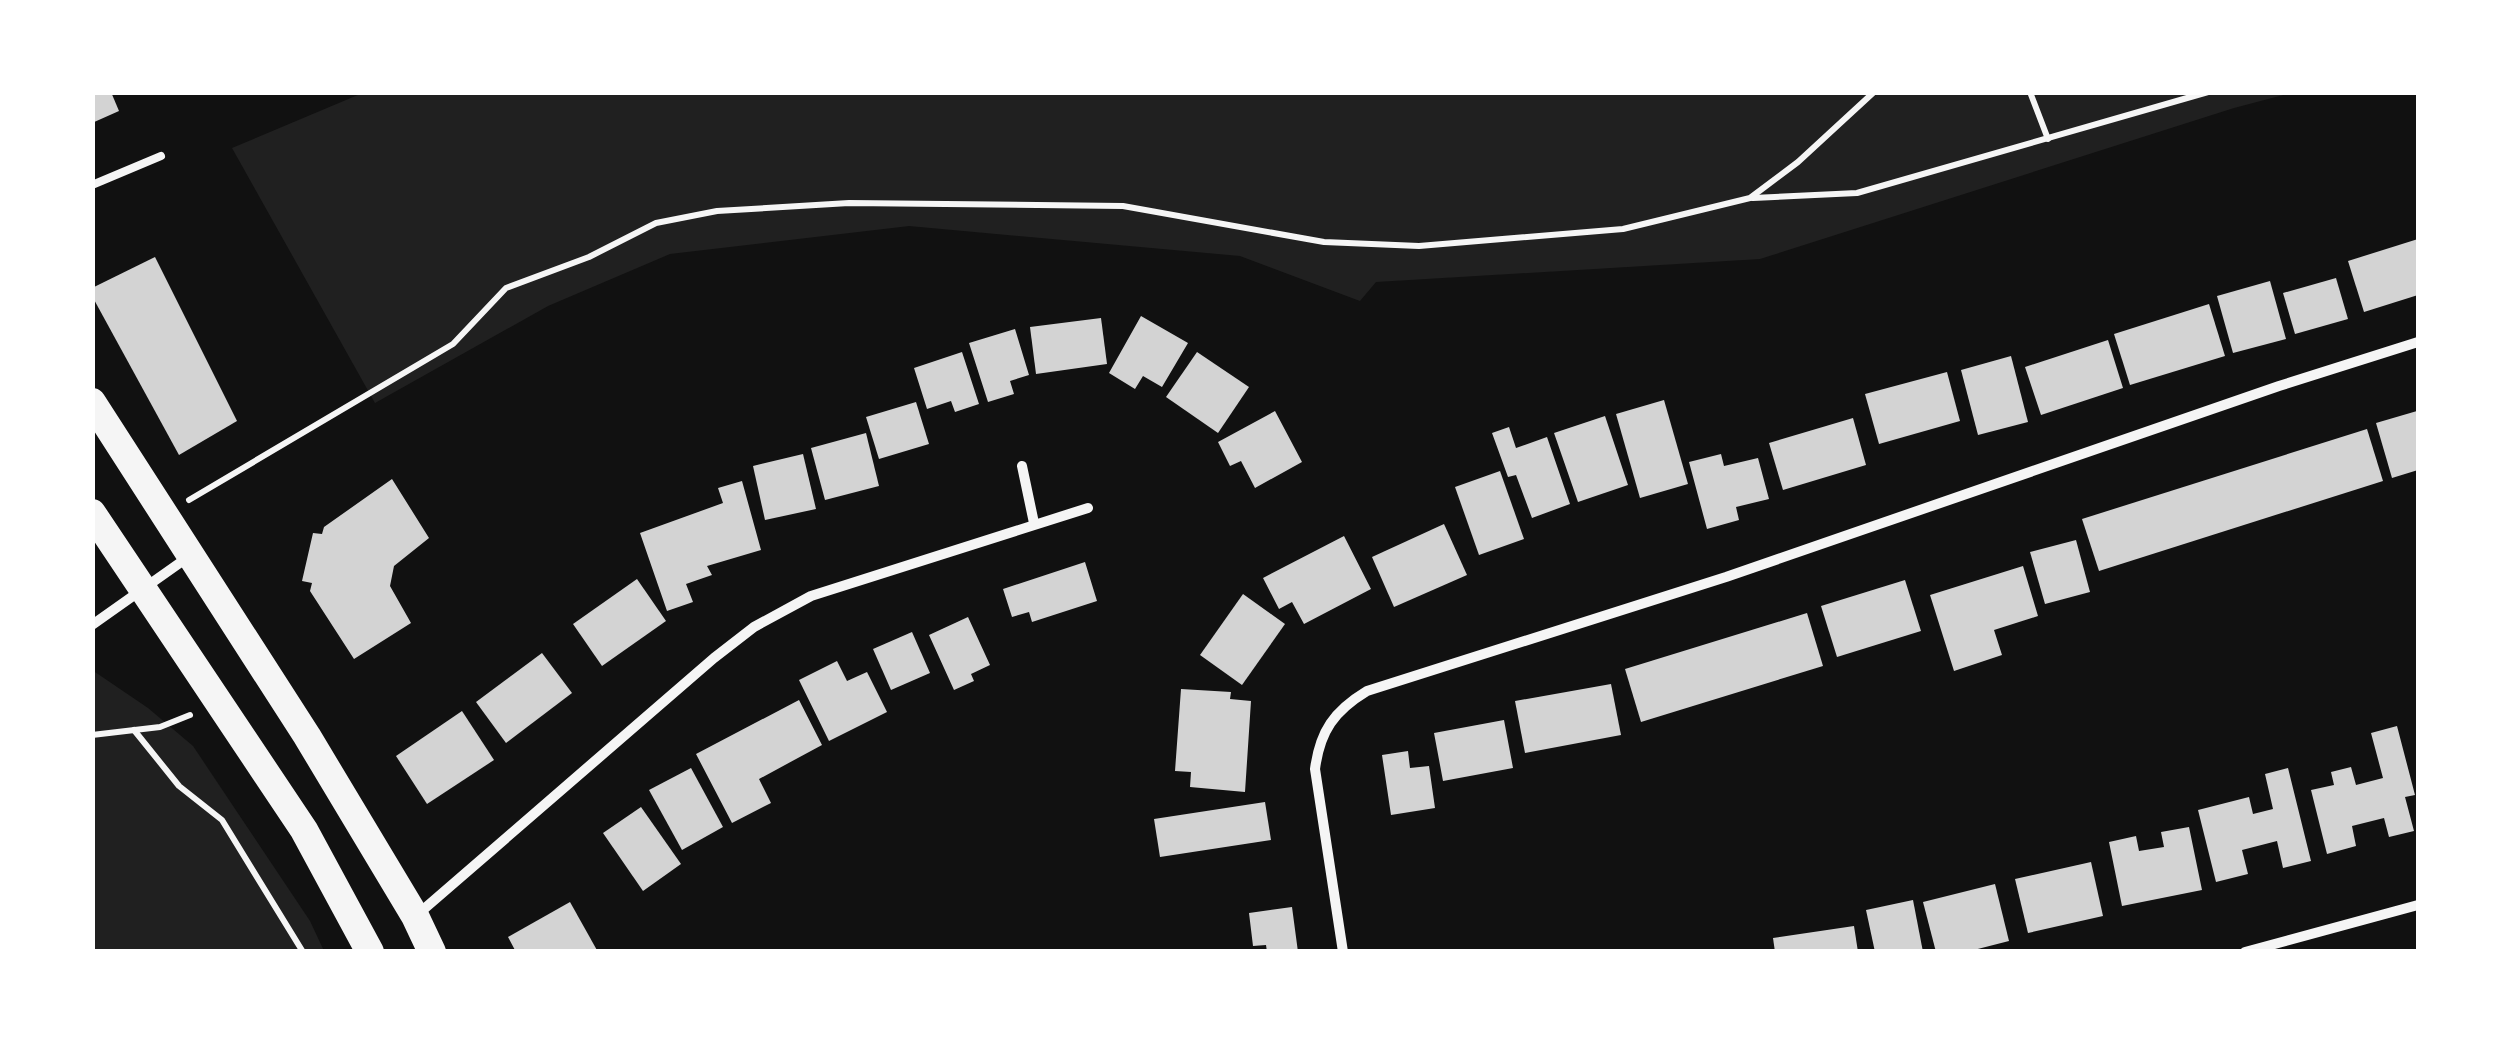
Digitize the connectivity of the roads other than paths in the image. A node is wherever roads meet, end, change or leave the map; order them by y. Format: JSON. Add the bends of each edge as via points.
{"nodes":[{"id":1,"x":161,"y":156,"type":"dead end"},
{"id":2,"x":92,"y":185,"type":"edge"},
{"id":3,"x":2418,"y":342,"type":"edge"},
{"id":4,"x":92,"y":402,"type":"edge"},
{"id":5,"x":1022,"y":466,"type":"dead end"},
{"id":6,"x":1088,"y":508,"type":"dead end"},
{"id":7,"x":92,"y":512,"type":"edge"},
{"id":8,"x":1034,"y":523,"type":"junction"},
{"id":9,"x":192,"y":554,"type":"junction"},
{"id":10,"x":143,"y":590,"type":"junction"},
{"id":11,"x":92,"y":625,"type":"edge"},
{"id":12,"x":2418,"y":905,"type":"edge"},
{"id":13,"x":416,"y":916,"type":"junction"},
{"id":14,"x":370,"y":952,"type":"edge"},
{"id":15,"x":432,"y":952,"type":"edge"},
{"id":16,"x":1343,"y":952,"type":"edge"},
{"id":17,"x":2245,"y":952,"type":"edge"}],
"edges":[{"from":1,"to":2,"type":"lane"},
{"from":3,"to":16,"type":"street","via":[[1367,691],[1327,724],[1315,769]]},
{"from":4,"to":9,"type":"highway"},
{"from":5,"to":8,"type":"street"},
{"from":6,"to":8,"type":"street"},
{"from":7,"to":10,"type":"highway"},
{"from":8,"to":13,"type":"street","via":[[810,596],[754,627]]},
{"from":9,"to":10,"type":"street"},
{"from":9,"to":13,"type":"highway"},
{"from":10,"to":11,"type":"street"},
{"from":10,"to":14,"type":"highway","via":[[304,830]]},
{"from":12,"to":17,"type":"street"},
{"from":13,"to":15,"type":"highway"}]}
